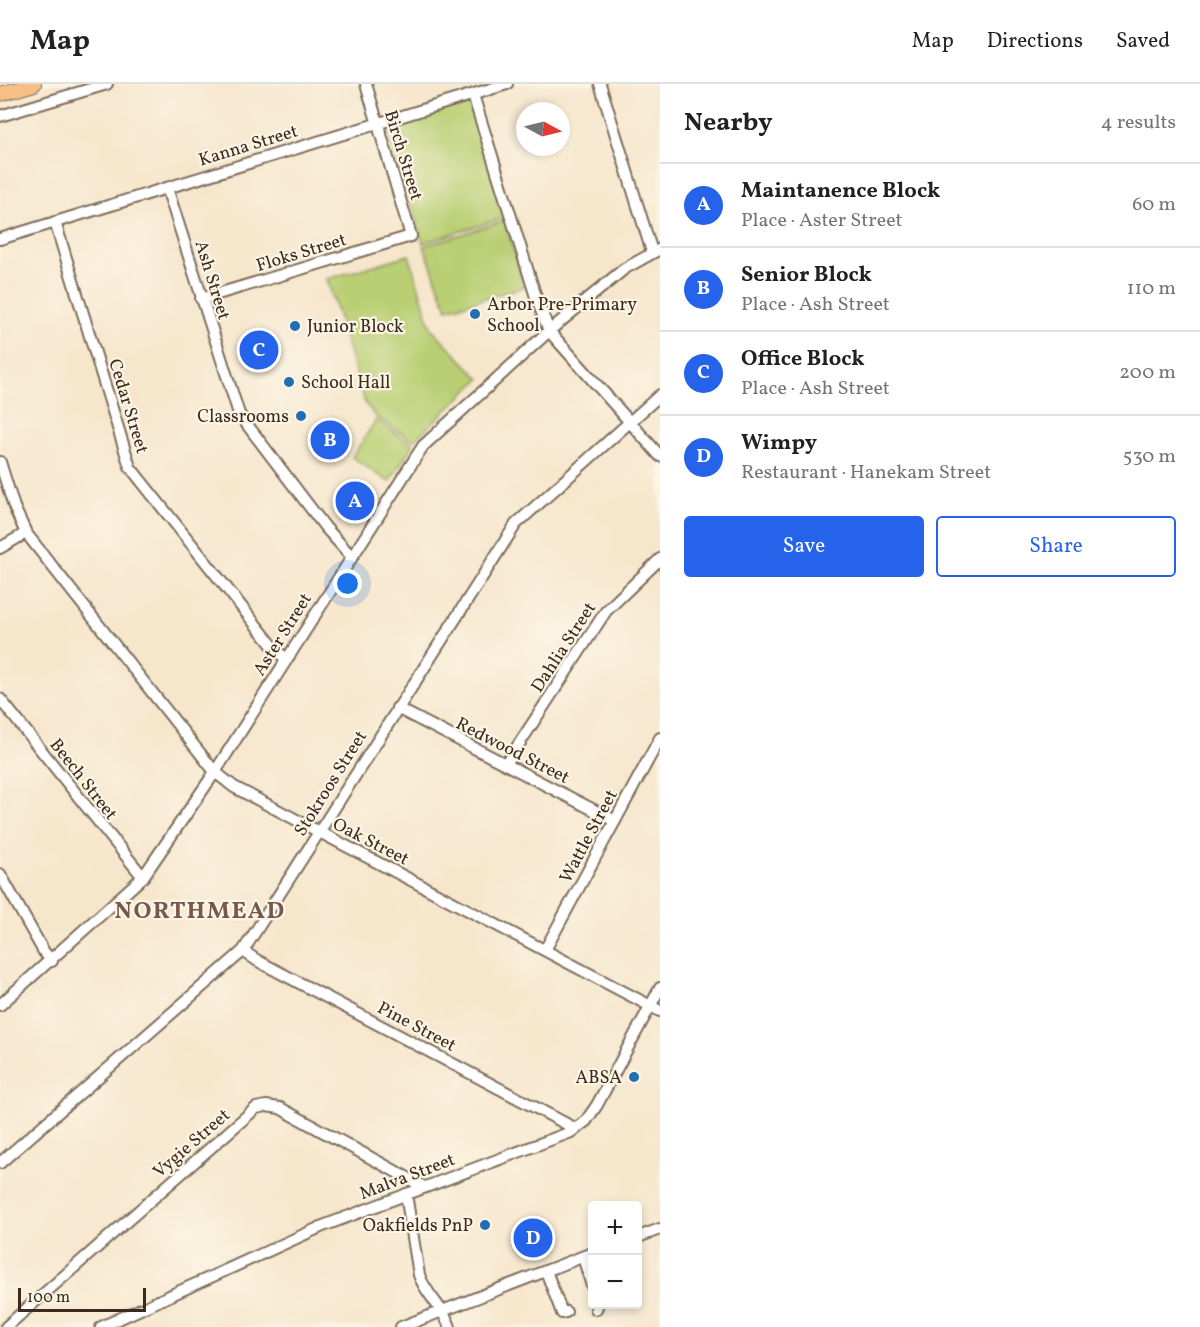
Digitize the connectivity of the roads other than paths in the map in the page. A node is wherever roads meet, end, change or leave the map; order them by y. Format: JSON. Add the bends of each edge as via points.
{"nodes":[{"id":1,"x":34,"y":84,"type":"edge"},
{"id":2,"x":107,"y":84,"type":"edge"},
{"id":3,"x":366,"y":84,"type":"edge"},
{"id":4,"x":507,"y":84,"type":"edge"},
{"id":5,"x":600,"y":84,"type":"edge"},
{"id":6,"x":0,"y":94,"type":"edge"},
{"id":7,"x":473,"y":95,"type":"junction"},
{"id":8,"x":0,"y":116,"type":"edge"},
{"id":9,"x":377,"y":123,"type":"junction"},
{"id":10,"x":166,"y":188,"type":"junction"},
{"id":11,"x":55,"y":222,"type":"junction"},
{"id":12,"x":411,"y":236,"type":"joint"},
{"id":13,"x":0,"y":239,"type":"edge"},
{"id":14,"x":656,"y":251,"type":"edge"},
{"id":15,"x":201,"y":300,"type":"junction"},
{"id":16,"x":549,"y":331,"type":"junction"},
{"id":17,"x":660,"y":395,"type":"edge"},
{"id":18,"x":629,"y":422,"type":"junction"},
{"id":19,"x":660,"y":456,"type":"edge"},
{"id":20,"x":0,"y":462,"type":"edge"},
{"id":21,"x":26,"y":533,"type":"junction"},
{"id":22,"x":0,"y":548,"type":"edge"},
{"id":23,"x":351,"y":556,"type":"junction"},
{"id":24,"x":660,"y":559,"type":"edge"},
{"id":25,"x":286,"y":659,"type":"junction"},
{"id":26,"x":0,"y":699,"type":"edge"},
{"id":27,"x":397,"y":708,"type":"junction"},
{"id":28,"x":660,"y":738,"type":"edge"},
{"id":29,"x":506,"y":764,"type":"junction"},
{"id":30,"x":215,"y":772,"type":"junction"},
{"id":31,"x":615,"y":821,"type":"junction"},
{"id":32,"x":318,"y":832,"type":"junction"},
{"id":33,"x":0,"y":874,"type":"edge"},
{"id":34,"x":143,"y":877,"type":"junction"},
{"id":35,"x":545,"y":950,"type":"junction"},
{"id":36,"x":243,"y":951,"type":"junction"},
{"id":37,"x":51,"y":961,"type":"junction"},
{"id":38,"x":660,"y":988,"type":"edge"},
{"id":39,"x":0,"y":1005,"type":"edge"},
{"id":40,"x":655,"y":1009,"type":"edge"},
{"id":41,"x":576,"y":1129,"type":"junction"},
{"id":42,"x":0,"y":1147,"type":"edge"},
{"id":43,"x":4,"y":1160,"type":"edge"},
{"id":44,"x":424,"y":1186,"type":"junction"},
{"id":45,"x":406,"y":1194,"type":"junction"},
{"id":46,"x":660,"y":1228,"type":"edge"},
{"id":47,"x":642,"y":1235,"type":"edge"},
{"id":48,"x":588,"y":1255,"type":"edge"},
{"id":49,"x":546,"y":1271,"type":"junction"},
{"id":50,"x":442,"y":1310,"type":"junction"},
{"id":51,"x":566,"y":1312,"type":"dead end"},
{"id":52,"x":19,"y":1323,"type":"edge"},
{"id":53,"x":6,"y":1327,"type":"edge"},
{"id":54,"x":101,"y":1327,"type":"edge"},
{"id":55,"x":401,"y":1327,"type":"edge"},
{"id":56,"x":450,"y":1327,"type":"edge"}],
"edges":[{"from":1,"to":6,"type":"main road"},
{"from":2,"to":8,"type":"street"},
{"from":3,"to":9,"type":"street","name":"Birch Street"},
{"from":4,"to":7,"type":"street","name":"Kanna Street"},
{"from":5,"to":14,"type":"street"},
{"from":7,"to":9,"type":"street","name":"Kanna Street"},
{"from":7,"to":16,"type":"street"},
{"from":9,"to":10,"type":"street","name":"Kanna Street"},
{"from":9,"to":12,"type":"street","name":"Birch Street"},
{"from":10,"to":11,"type":"street","name":"Kanna Street"},
{"from":10,"to":15,"type":"street","name":"Ash Street"},
{"from":11,"to":13,"type":"street","name":"Kanna Street"},
{"from":11,"to":25,"type":"street","name":"Cedar Street","via":[[133,472]]},
{"from":12,"to":15,"type":"street","name":"Floks Street"},
{"from":14,"to":16,"type":"street","name":"Aster Street","via":[[624,269]]},
{"from":15,"to":23,"type":"street","name":"Ash Street","via":[[242,420]]},
{"from":16,"to":18,"type":"street"},
{"from":16,"to":23,"type":"street","name":"Aster Street","via":[[423,446]]},
{"from":17,"to":18,"type":"street","name":"Stokroos Street"},
{"from":18,"to":19,"type":"street"},
{"from":18,"to":27,"type":"street","name":"Stokroos Street","via":[[516,524]]},
{"from":20,"to":21,"type":"street","name":"Oak Street"},
{"from":21,"to":22,"type":"street"},
{"from":21,"to":30,"type":"street","name":"Oak Street"},
{"from":23,"to":25,"type":"street","name":"Aster Street"},
{"from":24,"to":29,"type":"street","name":"Dahlia Street","via":[[606,611]]},
{"from":25,"to":30,"type":"street","name":"Aster Street"},
{"from":26,"to":34,"type":"street","name":"Beech Street"},
{"from":27,"to":29,"type":"street","name":"Redwood Street"},
{"from":27,"to":32,"type":"street","name":"Stokroos Street"},
{"from":28,"to":31,"type":"street","name":"Wattle Street"},
{"from":29,"to":31,"type":"street","name":"Redwood Street"},
{"from":30,"to":32,"type":"street","name":"Oak Street","via":[[234,787]]},
{"from":30,"to":34,"type":"street","name":"Aster Street"},
{"from":31,"to":35,"type":"street","name":"Wattle Street"},
{"from":32,"to":35,"type":"street","name":"Oak Street"},
{"from":32,"to":36,"type":"street","name":"Stokroos Street"},
{"from":33,"to":37,"type":"street"},
{"from":34,"to":37,"type":"street","name":"Aster Street"},
{"from":35,"to":40,"type":"street","name":"Oak Street"},
{"from":36,"to":41,"type":"street","name":"Pine Street"},
{"from":36,"to":43,"type":"street","name":"Stokroos Street"},
{"from":37,"to":39,"type":"street","name":"Aster Street"},
{"from":38,"to":40,"type":"street","name":"Malva Street"},
{"from":40,"to":41,"type":"street","name":"Malva Street","via":[[597,1106]]},
{"from":41,"to":44,"type":"street","name":"Malva Street"},
{"from":42,"to":43,"type":"street"},
{"from":44,"to":45,"type":"street","name":"Malva Street"},
{"from":44,"to":52,"type":"street","name":"Vygie Street","via":[[280,1108],[256,1108]]},
{"from":45,"to":50,"type":"street","via":[[419,1275]]},
{"from":45,"to":54,"type":"street","name":"Malva Street","via":[[323,1226]]},
{"from":46,"to":47,"type":"street"},
{"from":48,"to":49,"type":"street"},
{"from":49,"to":50,"type":"street"},
{"from":49,"to":51,"type":"street","via":[[558,1307]]},
{"from":50,"to":55,"type":"street"},
{"from":50,"to":56,"type":"street"},
{"from":52,"to":53,"type":"street","name":"Vygie Street"}]}
